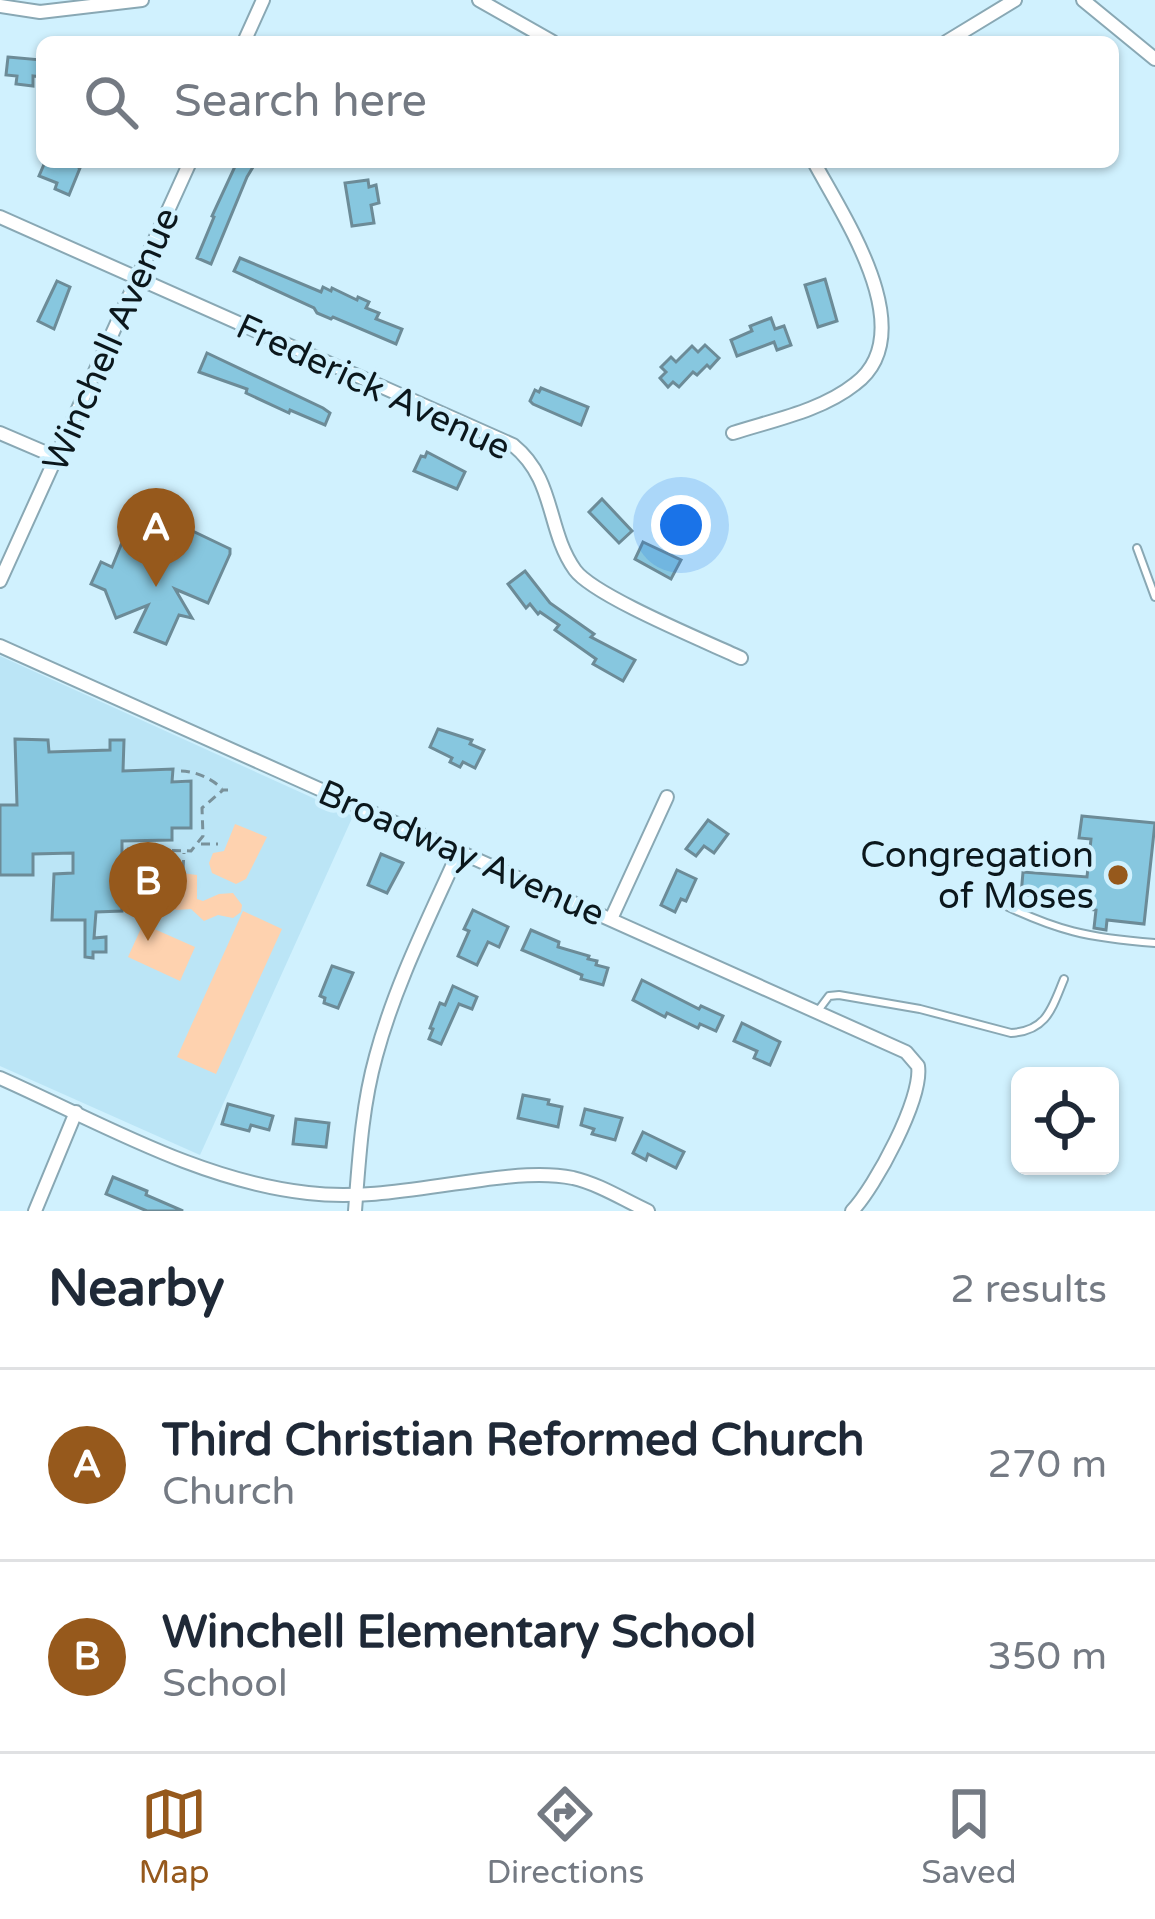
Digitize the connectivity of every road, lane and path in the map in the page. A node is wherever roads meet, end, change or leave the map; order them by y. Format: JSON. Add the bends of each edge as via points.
{"nodes":[{"id":1,"x":142,"y":0,"type":"edge"},
{"id":2,"x":263,"y":0,"type":"edge"},
{"id":3,"x":479,"y":0,"type":"edge"},
{"id":4,"x":1015,"y":0,"type":"edge"},
{"id":5,"x":1083,"y":0,"type":"edge"},
{"id":6,"x":0,"y":6,"type":"edge"},
{"id":7,"x":247,"y":36,"type":"edge"},
{"id":8,"x":542,"y":36,"type":"edge"},
{"id":9,"x":956,"y":36,"type":"edge"},
{"id":10,"x":1155,"y":59,"type":"edge"},
{"id":11,"x":187,"y":168,"type":"edge"},
{"id":12,"x":817,"y":168,"type":"edge"},
{"id":13,"x":0,"y":217,"type":"edge"},
{"id":14,"x":137,"y":279,"type":"junction"},
{"id":15,"x":0,"y":433,"type":"edge"},
{"id":16,"x":733,"y":433,"type":"dead end"},
{"id":17,"x":56,"y":457,"type":"junction"},
{"id":18,"x":1137,"y":548,"type":"dead end"},
{"id":19,"x":0,"y":581,"type":"edge"},
{"id":20,"x":1155,"y":596,"type":"edge"},
{"id":21,"x":0,"y":646,"type":"edge"},
{"id":22,"x":741,"y":658,"type":"dead end"},
{"id":23,"x":181,"y":772,"type":"dead end"},
{"id":24,"x":667,"y":796,"type":"dead end"},
{"id":25,"x":199,"y":844,"type":"junction"},
{"id":26,"x":218,"y":844,"type":"dead end"},
{"id":27,"x":127,"y":849,"type":"dead end"},
{"id":28,"x":140,"y":850,"type":"junction"},
{"id":29,"x":184,"y":851,"type":"junction"},
{"id":30,"x":459,"y":851,"type":"junction"},
{"id":31,"x":183,"y":869,"type":"dead end"},
{"id":32,"x":996,"y":902,"type":"dead end"},
{"id":33,"x":611,"y":920,"type":"junction"},
{"id":34,"x":146,"y":922,"type":"dead end"},
{"id":35,"x":1155,"y":943,"type":"edge"},
{"id":36,"x":1064,"y":979,"type":"dead end"},
{"id":37,"x":817,"y":1012,"type":"junction"},
{"id":38,"x":0,"y":1078,"type":"edge"},
{"id":39,"x":76,"y":1112,"type":"junction"},
{"id":40,"x":356,"y":1204,"type":"edge"},
{"id":41,"x":34,"y":1211,"type":"edge"},
{"id":42,"x":648,"y":1211,"type":"edge"},
{"id":43,"x":852,"y":1211,"type":"edge"}],
"edges":[{"from":1,"to":6,"type":"street","via":[[40,12]]},
{"from":2,"to":7,"type":"street"},
{"from":3,"to":8,"type":"street"},
{"from":4,"to":9,"type":"street"},
{"from":5,"to":10,"type":"street"},
{"from":11,"to":14,"type":"street","name":"Winchell Avenue"},
{"from":12,"to":16,"type":"street","via":[[871,272],[880,348],[844,392]]},
{"from":13,"to":14,"type":"street","name":"Frederick Avenue"},
{"from":14,"to":17,"type":"street","name":"Winchell Avenue"},
{"from":14,"to":22,"type":"street","name":"Frederick Avenue","via":[[513,446],[536,469],[576,572]]},
{"from":15,"to":17,"type":"street"},
{"from":17,"to":19,"type":"street","name":"Winchell Avenue"},
{"from":18,"to":20,"type":"lane"},
{"from":21,"to":30,"type":"street","name":"Broadway Avenue"},
{"from":23,"to":25,"type":"path","via":[[225,790],[202,808]]},
{"from":24,"to":33,"type":"street"},
{"from":25,"to":26,"type":"path"},
{"from":25,"to":29,"type":"path"},
{"from":27,"to":28,"type":"path"},
{"from":28,"to":29,"type":"path"},
{"from":28,"to":34,"type":"path"},
{"from":29,"to":31,"type":"path"},
{"from":30,"to":33,"type":"street","name":"Broadway Avenue"},
{"from":30,"to":40,"type":"street","via":[[375,1059]]},
{"from":32,"to":35,"type":"lane","via":[[1078,935]]},
{"from":33,"to":37,"type":"street","name":"Broadway Avenue"},
{"from":36,"to":37,"type":"lane","via":[[1047,1015],[1021,1032],[839,995]]},
{"from":37,"to":43,"type":"street","name":"Broadway Avenue","via":[[906,1052],[918,1066],[916,1090],[879,1175]]},
{"from":38,"to":39,"type":"street"},
{"from":39,"to":40,"type":"street","via":[[210,1171]]},
{"from":39,"to":41,"type":"street"},
{"from":40,"to":42,"type":"street","via":[[496,1178],[554,1176]]}]}
